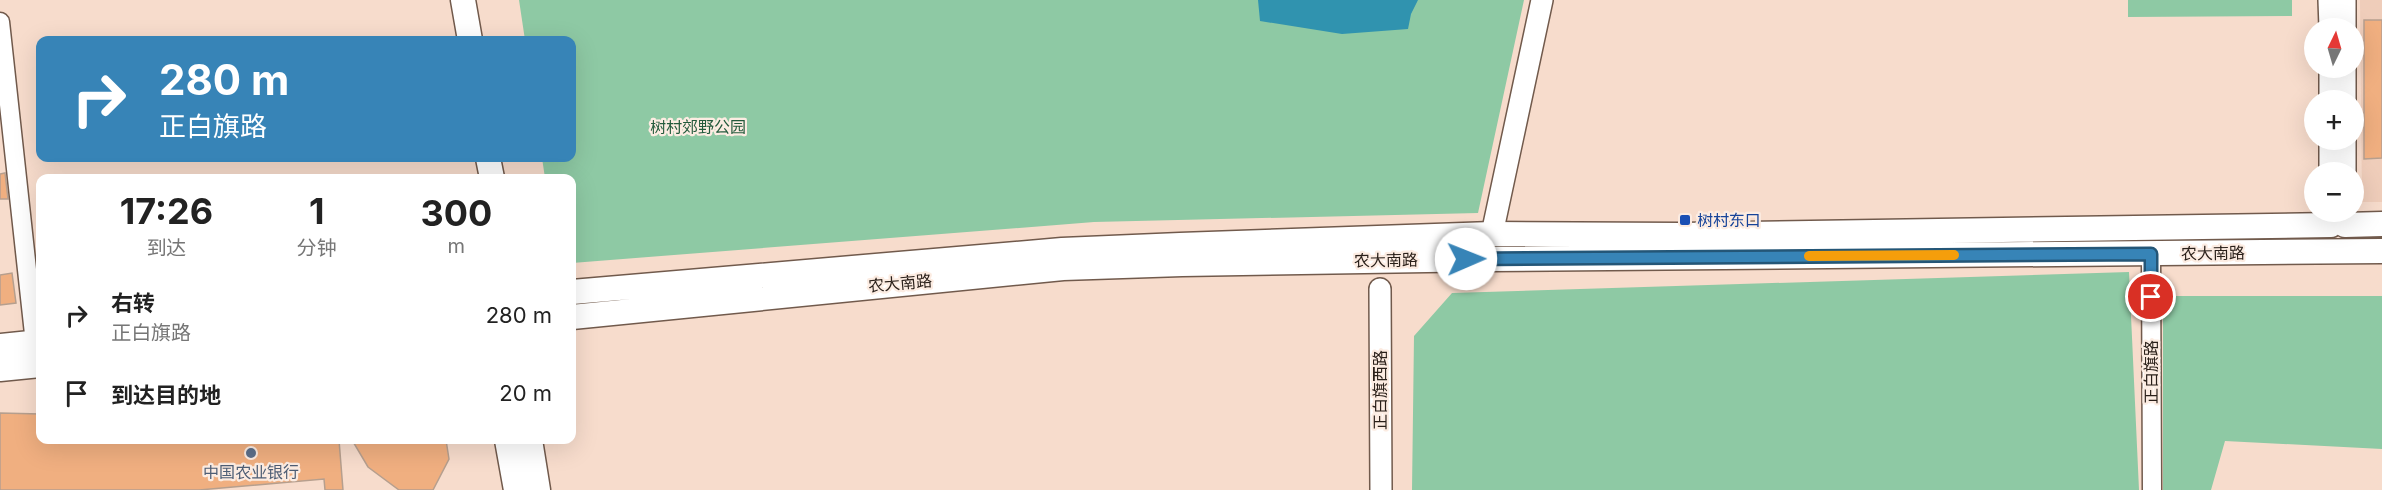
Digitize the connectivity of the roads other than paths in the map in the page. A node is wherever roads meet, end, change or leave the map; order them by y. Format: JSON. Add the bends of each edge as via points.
{"nodes":[{"id":1,"x":463,"y":0,"type":"edge"},
{"id":2,"x":1542,"y":0,"type":"edge"},
{"id":3,"x":2329,"y":0,"type":"edge"},
{"id":4,"x":2345,"y":0,"type":"edge"},
{"id":5,"x":2330,"y":18,"type":"edge"},
{"id":6,"x":2345,"y":18,"type":"edge"},
{"id":7,"x":0,"y":22,"type":"edge"},
{"id":8,"x":469,"y":36,"type":"edge"},
{"id":9,"x":2304,"y":219,"type":"edge"},
{"id":10,"x":2364,"y":222,"type":"edge"},
{"id":11,"x":2382,"y":224,"type":"edge"},
{"id":12,"x":1492,"y":234,"type":"junction"},
{"id":13,"x":2382,"y":251,"type":"edge"},
{"id":14,"x":2151,"y":254,"type":"junction"},
{"id":15,"x":1380,"y":290,"type":"dead end"},
{"id":16,"x":576,"y":292,"type":"edge"},
{"id":17,"x":576,"y":317,"type":"edge"},
{"id":18,"x":36,"y":325,"type":"edge"},
{"id":19,"x":0,"y":346,"type":"edge"},
{"id":20,"x":36,"y":350,"type":"edge"},
{"id":21,"x":36,"y":351,"type":"edge"},
{"id":22,"x":0,"y":369,"type":"edge"},
{"id":23,"x":508,"y":444,"type":"edge"},
{"id":24,"x":531,"y":444,"type":"edge"},
{"id":25,"x":516,"y":490,"type":"edge"},
{"id":26,"x":538,"y":490,"type":"edge"},
{"id":27,"x":1381,"y":490,"type":"edge"},
{"id":28,"x":2152,"y":490,"type":"edge"}],
"edges":[{"from":1,"to":8,"type":"main road"},
{"from":2,"to":12,"type":"street"},
{"from":3,"to":5,"type":"street"},
{"from":4,"to":6,"type":"street"},
{"from":7,"to":18,"type":"street"},
{"from":9,"to":12,"type":"main road","name":"农大南路","via":[[1682,235]]},
{"from":10,"to":11,"type":"main road","name":"农大南路"},
{"from":12,"to":16,"type":"main road","name":"农大南路","via":[[1062,250]]},
{"from":13,"to":14,"type":"main road","name":"农大南路"},
{"from":14,"to":17,"type":"main road","name":"农大南路","via":[[1490,259],[1063,268]]},
{"from":14,"to":28,"type":"street","name":"正白旗路"},
{"from":15,"to":27,"type":"street","name":"正白旗西路"},
{"from":19,"to":20,"type":"main road"},
{"from":21,"to":22,"type":"main road"},
{"from":23,"to":25,"type":"main road"},
{"from":24,"to":26,"type":"main road"}]}
